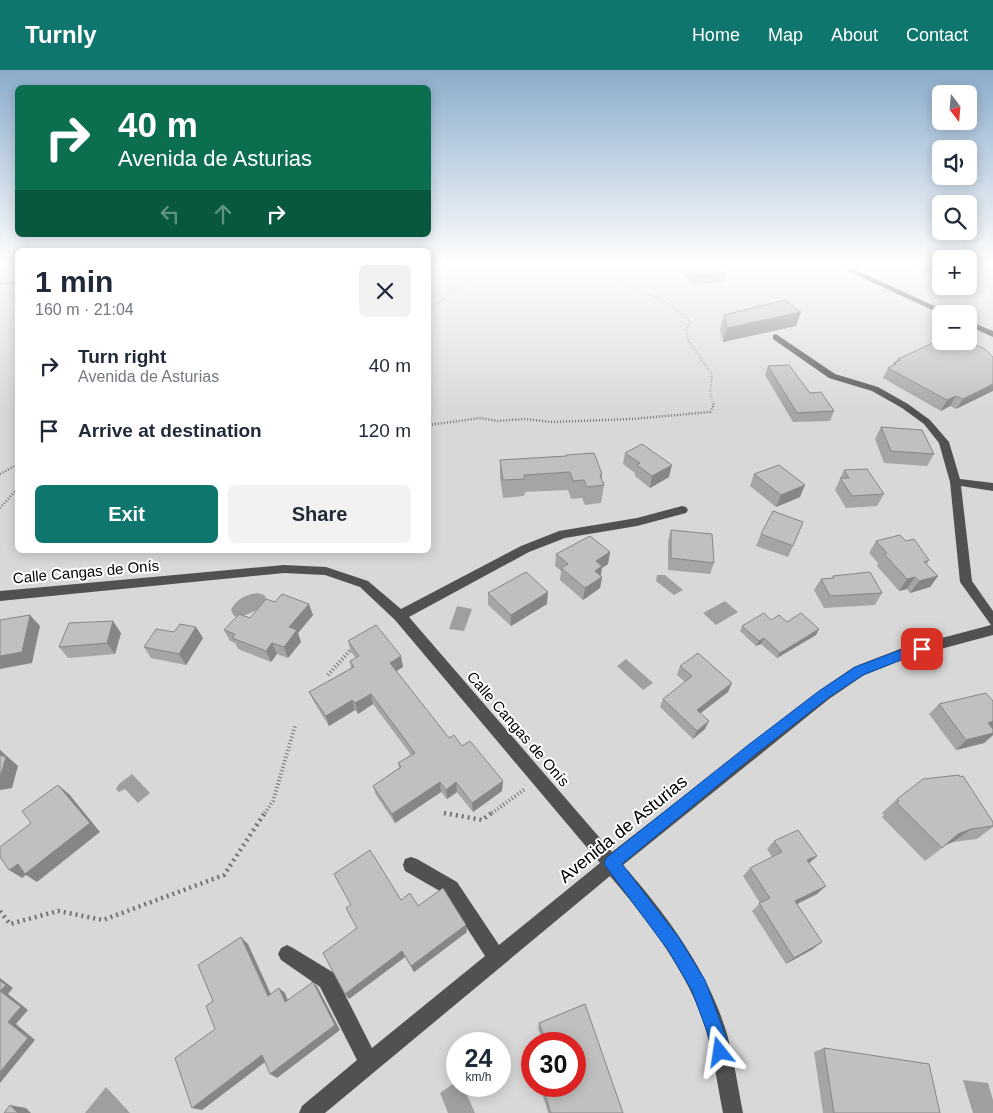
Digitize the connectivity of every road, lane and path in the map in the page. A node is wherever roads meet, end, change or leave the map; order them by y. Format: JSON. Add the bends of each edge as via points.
{"nodes":[{"id":1,"x":681,"y":315,"type":"edge"},
{"id":2,"x":977,"y":327,"type":"edge"},
{"id":3,"x":993,"y":334,"type":"edge"},
{"id":4,"x":776,"y":337,"type":"dead end"},
{"id":5,"x":431,"y":425,"type":"edge"},
{"id":6,"x":15,"y":466,"type":"edge"},
{"id":7,"x":0,"y":474,"type":"edge"},
{"id":8,"x":955,"y":482,"type":"junction"},
{"id":9,"x":993,"y":486,"type":"edge"},
{"id":10,"x":15,"y":491,"type":"edge"},
{"id":11,"x":0,"y":508,"type":"edge"},
{"id":12,"x":682,"y":510,"type":"dead end"},
{"id":13,"x":0,"y":596,"type":"edge"},
{"id":14,"x":400,"y":616,"type":"junction"},
{"id":15,"x":993,"y":621,"type":"edge"},
{"id":16,"x":993,"y":630,"type":"edge"},
{"id":17,"x":359,"y":643,"type":"edge"},
{"id":18,"x":328,"y":675,"type":"dead end"},
{"id":19,"x":295,"y":726,"type":"dead end"},
{"id":20,"x":540,"y":779,"type":"junction"},
{"id":21,"x":444,"y":813,"type":"dead end"},
{"id":22,"x":611,"y":864,"type":"junction"},
{"id":23,"x":411,"y":865,"type":"dead end"},
{"id":24,"x":0,"y":911,"type":"edge"},
{"id":25,"x":287,"y":954,"type":"dead end"},
{"id":26,"x":497,"y":958,"type":"junction"},
{"id":27,"x":369,"y":1063,"type":"junction"},
{"id":28,"x":309,"y":1113,"type":"edge"},
{"id":29,"x":733,"y":1113,"type":"edge"}],
"edges":[{"from":1,"to":5,"type":"path","via":[[691,322],[686,330],[690,342],[712,374],[710,394],[714,405],[710,412],[551,422],[482,418]]},
{"from":2,"to":3,"type":"street"},
{"from":4,"to":8,"type":"street","via":[[832,376],[875,389],[927,422],[944,442]]},
{"from":6,"to":7,"type":"path"},
{"from":8,"to":9,"type":"street"},
{"from":8,"to":15,"type":"street","via":[[966,582]]},
{"from":10,"to":11,"type":"path"},
{"from":12,"to":14,"type":"street","via":[[636,522],[564,534],[525,548]]},
{"from":13,"to":14,"type":"street","name":"Calle Cangas de Onís","via":[[284,569],[326,571],[364,584]]},
{"from":14,"to":20,"type":"street","name":"Calle Cangas de Onís"},
{"from":16,"to":22,"type":"street","name":"Avenida de Asturias","via":[[904,653],[859,671],[751,750]]},
{"from":17,"to":18,"type":"path","via":[[350,648]]},
{"from":19,"to":24,"type":"path","via":[[273,802],[224,875],[103,920],[58,911],[10,924]]},
{"from":20,"to":21,"type":"path","via":[[482,820]]},
{"from":20,"to":22,"type":"street","name":"Calle Cangas de Onís"},
{"from":22,"to":26,"type":"street","name":"Avenida de Asturias"},
{"from":22,"to":29,"type":"street","name":"Calle Cangas de Onís","via":[[673,944],[698,986],[716,1034]]},
{"from":23,"to":26,"type":"street","via":[[451,888]]},
{"from":25,"to":27,"type":"street","via":[[327,980]]},
{"from":26,"to":27,"type":"street","name":"Avenida de Asturias"},
{"from":27,"to":28,"type":"street","name":"Avenida de Asturias"}]}
